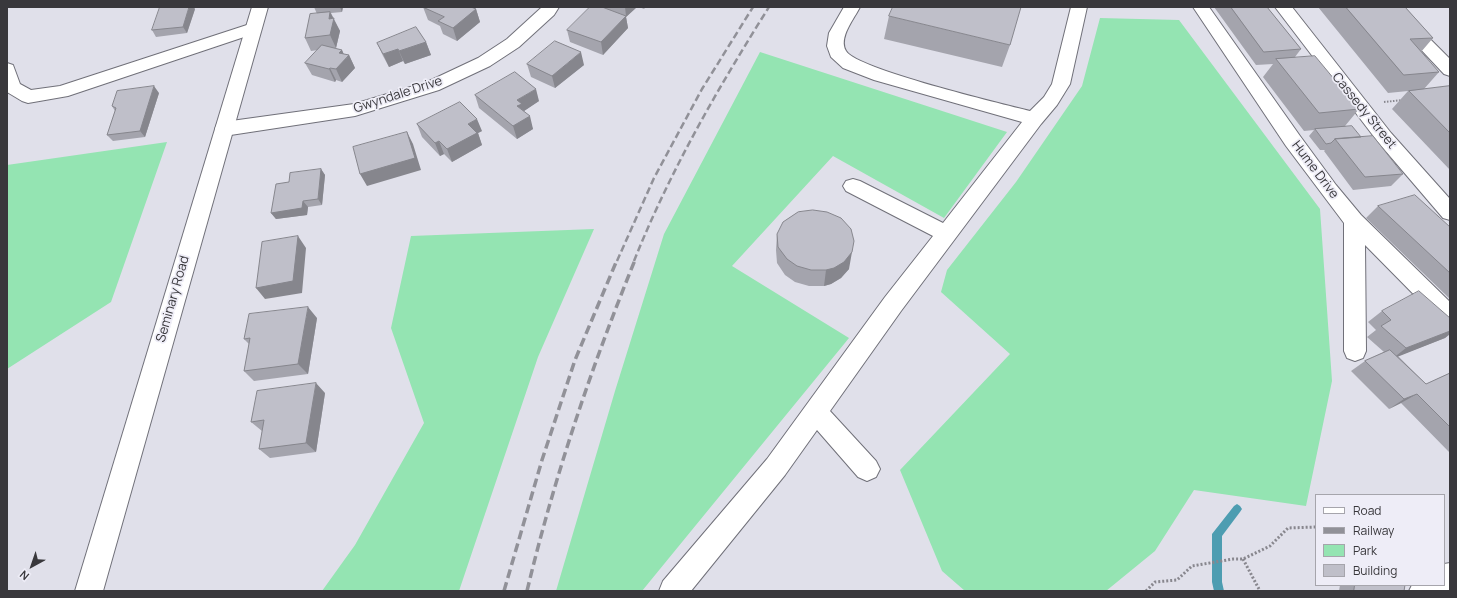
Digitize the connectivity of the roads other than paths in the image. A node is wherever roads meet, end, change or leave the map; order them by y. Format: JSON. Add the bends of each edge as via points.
{"nodes":[{"id":1,"x":260,"y":7,"type":"edge"},
{"id":2,"x":551,"y":7,"type":"edge"},
{"id":3,"x":852,"y":7,"type":"edge"},
{"id":4,"x":1079,"y":7,"type":"edge"},
{"id":5,"x":1201,"y":7,"type":"edge"},
{"id":6,"x":1283,"y":7,"type":"edge"},
{"id":7,"x":1389,"y":7,"type":"edge"},
{"id":8,"x":253,"y":28,"type":"junction"},
{"id":9,"x":7,"y":68,"type":"edge"},
{"id":10,"x":1448,"y":78,"type":"edge"},
{"id":11,"x":1034,"y":119,"type":"junction"},
{"id":12,"x":224,"y":129,"type":"junction"},
{"id":13,"x":853,"y":186,"type":"dead end"},
{"id":14,"x":1450,"y":212,"type":"edge"},
{"id":15,"x":1354,"y":221,"type":"junction"},
{"id":16,"x":947,"y":234,"type":"junction"},
{"id":17,"x":1450,"y":316,"type":"edge"},
{"id":18,"x":1355,"y":351,"type":"dead end"},
{"id":19,"x":815,"y":411,"type":"junction"},
{"id":20,"x":867,"y":469,"type":"dead end"},
{"id":21,"x":89,"y":591,"type":"edge"},
{"id":22,"x":673,"y":591,"type":"edge"}],
"edges":[{"from":1,"to":8,"type":"street","name":"Seminary Road"},
{"from":2,"to":12,"type":"street","name":"Gwyndale Drive","via":[[513,43],[484,62],[433,86],[355,110]]},
{"from":3,"to":11,"type":"street","via":[[836,37],[835,48],[841,59],[855,68]]},
{"from":4,"to":11,"type":"street","via":[[1061,84],[1052,101]]},
{"from":5,"to":15,"type":"street","name":"Hume Drive","via":[[1293,141]]},
{"from":6,"to":14,"type":"street","name":"Cassedy Street","via":[[1422,183]]},
{"from":7,"to":10,"type":"street"},
{"from":8,"to":9,"type":"street","via":[[62,92],[28,97],[12,87]]},
{"from":8,"to":12,"type":"street","name":"Seminary Road"},
{"from":11,"to":16,"type":"street"},
{"from":12,"to":21,"type":"street","name":"Seminary Road"},
{"from":13,"to":16,"type":"street"},
{"from":15,"to":17,"type":"street","name":"Hume Drive"},
{"from":15,"to":18,"type":"street"},
{"from":16,"to":19,"type":"street"},
{"from":19,"to":20,"type":"street"},
{"from":19,"to":22,"type":"street","via":[[776,467]]}]}
